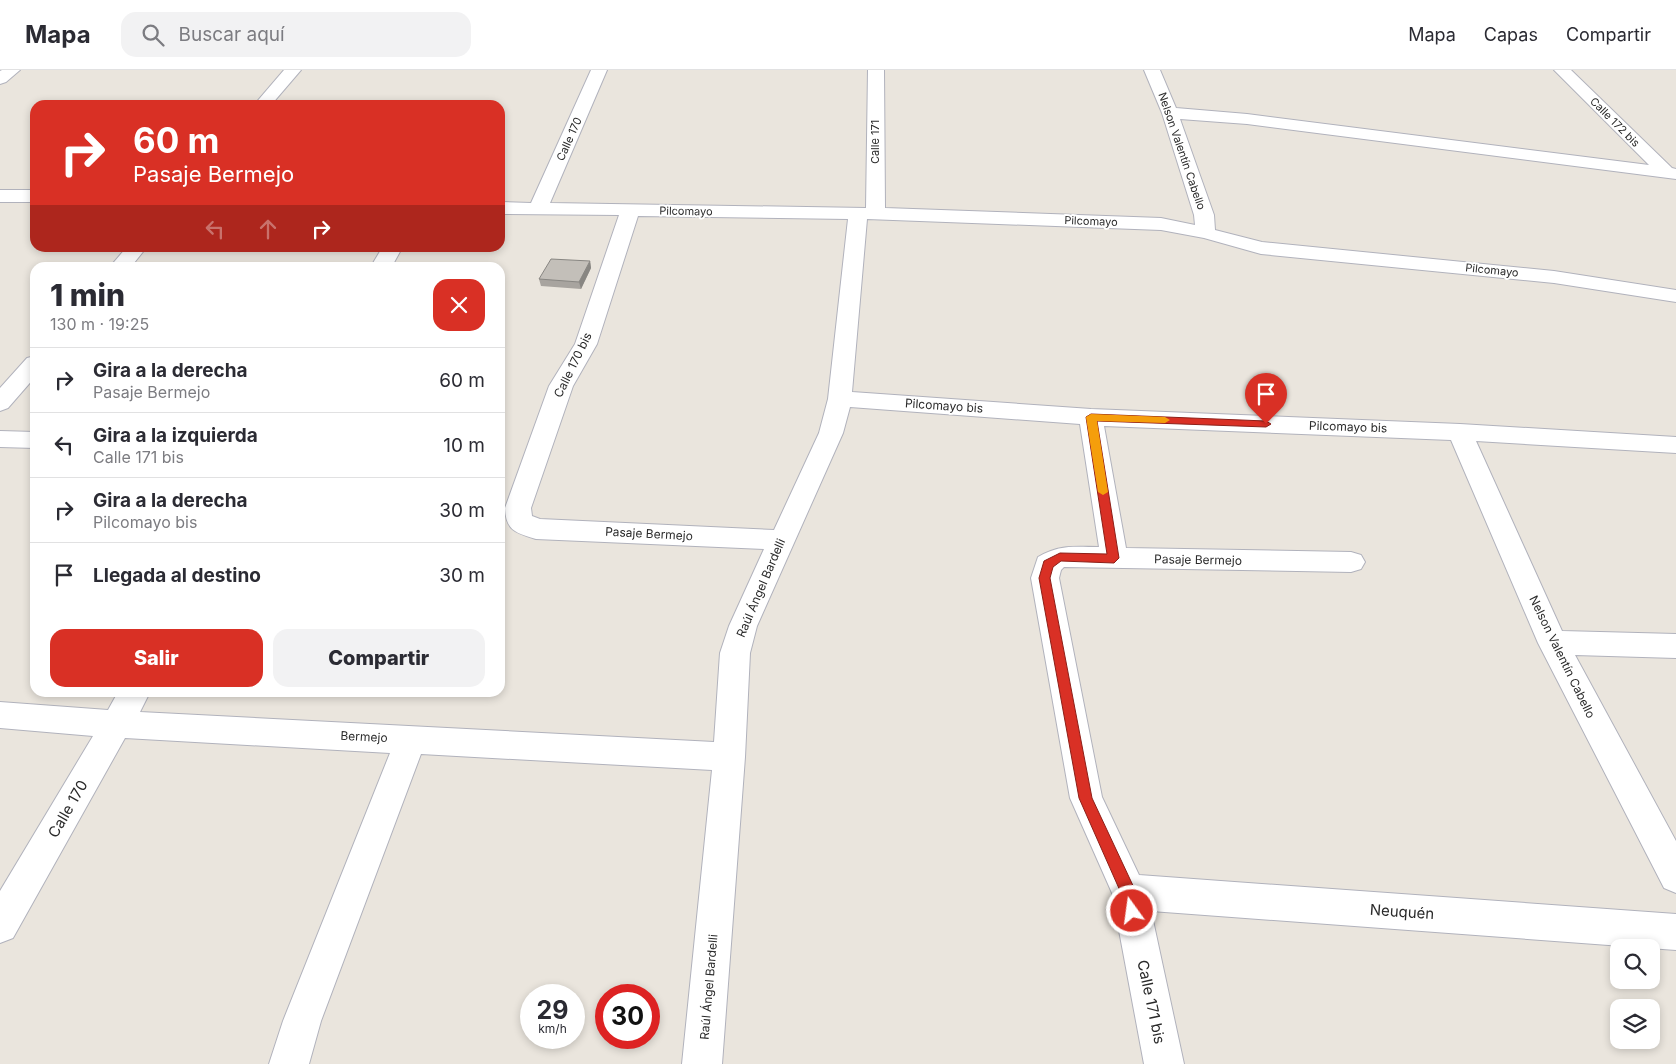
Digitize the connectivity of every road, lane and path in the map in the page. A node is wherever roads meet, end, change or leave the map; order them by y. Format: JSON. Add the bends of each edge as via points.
{"nodes":[{"id":1,"x":12,"y":70,"type":"edge"},
{"id":2,"x":293,"y":70,"type":"edge"},
{"id":3,"x":599,"y":70,"type":"edge"},
{"id":4,"x":876,"y":70,"type":"edge"},
{"id":5,"x":1152,"y":70,"type":"edge"},
{"id":6,"x":1562,"y":70,"type":"edge"},
{"id":7,"x":0,"y":79,"type":"edge"},
{"id":8,"x":266,"y":100,"type":"edge"},
{"id":9,"x":1170,"y":113,"type":"junction"},
{"id":10,"x":1671,"y":174,"type":"edge"},
{"id":11,"x":0,"y":196,"type":"edge"},
{"id":12,"x":30,"y":196,"type":"edge"},
{"id":13,"x":505,"y":208,"type":"edge"},
{"id":14,"x":538,"y":208,"type":"junction"},
{"id":15,"x":630,"y":210,"type":"junction"},
{"id":16,"x":866,"y":213,"type":"junction"},
{"id":17,"x":1206,"y":233,"type":"junction"},
{"id":18,"x":133,"y":252,"type":"edge"},
{"id":19,"x":124,"y":262,"type":"edge"},
{"id":20,"x":1676,"y":296,"type":"edge"},
{"id":21,"x":30,"y":369,"type":"edge"},
{"id":22,"x":840,"y":399,"type":"junction"},
{"id":23,"x":0,"y":403,"type":"edge"},
{"id":24,"x":1091,"y":417,"type":"junction"},
{"id":25,"x":1460,"y":432,"type":"junction"},
{"id":26,"x":0,"y":439,"type":"edge"},
{"id":27,"x":30,"y":440,"type":"edge"},
{"id":28,"x":1676,"y":445,"type":"edge"},
{"id":29,"x":519,"y":522,"type":"joint"},
{"id":30,"x":781,"y":540,"type":"junction"},
{"id":31,"x":1114,"y":558,"type":"junction"},
{"id":32,"x":1351,"y":562,"type":"dead end"},
{"id":33,"x":1048,"y":564,"type":"joint"},
{"id":34,"x":1553,"y":643,"type":"junction"},
{"id":35,"x":1676,"y":646,"type":"edge"},
{"id":36,"x":132,"y":697,"type":"edge"},
{"id":37,"x":0,"y":715,"type":"edge"},
{"id":38,"x":117,"y":724,"type":"junction"},
{"id":39,"x":411,"y":740,"type":"junction"},
{"id":40,"x":729,"y":757,"type":"junction"},
{"id":41,"x":1676,"y":876,"type":"edge"},
{"id":42,"x":1129,"y":892,"type":"junction"},
{"id":43,"x":0,"y":926,"type":"edge"},
{"id":44,"x":1676,"y":932,"type":"edge"},
{"id":45,"x":289,"y":1064,"type":"edge"},
{"id":46,"x":702,"y":1064,"type":"edge"},
{"id":47,"x":1164,"y":1064,"type":"edge"}],
"edges":[{"from":1,"to":7,"type":"street"},
{"from":2,"to":8,"type":"street"},
{"from":3,"to":14,"type":"street","name":"Calle 170"},
{"from":4,"to":16,"type":"street","name":"Calle 171"},
{"from":5,"to":9,"type":"street","name":"Nelson Valentín Cabello"},
{"from":6,"to":10,"type":"street","name":"Calle 172 bis"},
{"from":9,"to":10,"type":"street"},
{"from":9,"to":17,"type":"street","name":"Nelson Valentín Cabello","via":[[1204,215]]},
{"from":11,"to":12,"type":"street"},
{"from":13,"to":14,"type":"street","name":"Pilcomayo"},
{"from":14,"to":15,"type":"street","name":"Pilcomayo"},
{"from":15,"to":16,"type":"street","name":"Pilcomayo"},
{"from":15,"to":29,"type":"street","name":"Calle 170 bis","via":[[586,344],[561,386],[518,508]]},
{"from":16,"to":17,"type":"street","name":"Pilcomayo","via":[[1161,224]]},
{"from":16,"to":22,"type":"street","name":"Raúl Ángel Bardelli"},
{"from":17,"to":20,"type":"street","name":"Pilcomayo","via":[[1261,248],[1554,277]]},
{"from":18,"to":19,"type":"street"},
{"from":21,"to":23,"type":"street"},
{"from":22,"to":24,"type":"street","name":"Pilcomayo bis"},
{"from":22,"to":30,"type":"street","name":"Raúl Ángel Bardelli","via":[[832,432]]},
{"from":24,"to":25,"type":"street","name":"Pilcomayo bis"},
{"from":24,"to":31,"type":"street"},
{"from":25,"to":28,"type":"street","name":"Pilcomayo bis"},
{"from":25,"to":34,"type":"street","name":"Nelson Valentín Cabello"},
{"from":26,"to":27,"type":"street"},
{"from":29,"to":30,"type":"street","name":"Pasaje Bermejo","via":[[536,529]]},
{"from":30,"to":40,"type":"street","name":"Raúl Ángel Bardelli","via":[[743,626],[735,653]]},
{"from":31,"to":32,"type":"street","name":"Pasaje Bermejo"},
{"from":31,"to":33,"type":"street","name":"Pasaje Bermejo","via":[[1060,557]]},
{"from":33,"to":42,"type":"street","name":"Calle 171 bis","via":[[1045,578],[1086,798]]},
{"from":34,"to":35,"type":"street"},
{"from":34,"to":41,"type":"street","name":"Nelson Valentín Cabello"},
{"from":36,"to":38,"type":"street","name":"Calle 170"},
{"from":37,"to":38,"type":"street","name":"Bermejo"},
{"from":38,"to":39,"type":"street","name":"Bermejo"},
{"from":38,"to":43,"type":"street","name":"Calle 170"},
{"from":39,"to":40,"type":"street","name":"Bermejo"},
{"from":39,"to":45,"type":"street","via":[[302,1021]]},
{"from":40,"to":46,"type":"street","name":"Raúl Ángel Bardelli"},
{"from":42,"to":44,"type":"street","name":"Neuquén"},
{"from":42,"to":47,"type":"street","name":"Calle 171 bis"}]}
